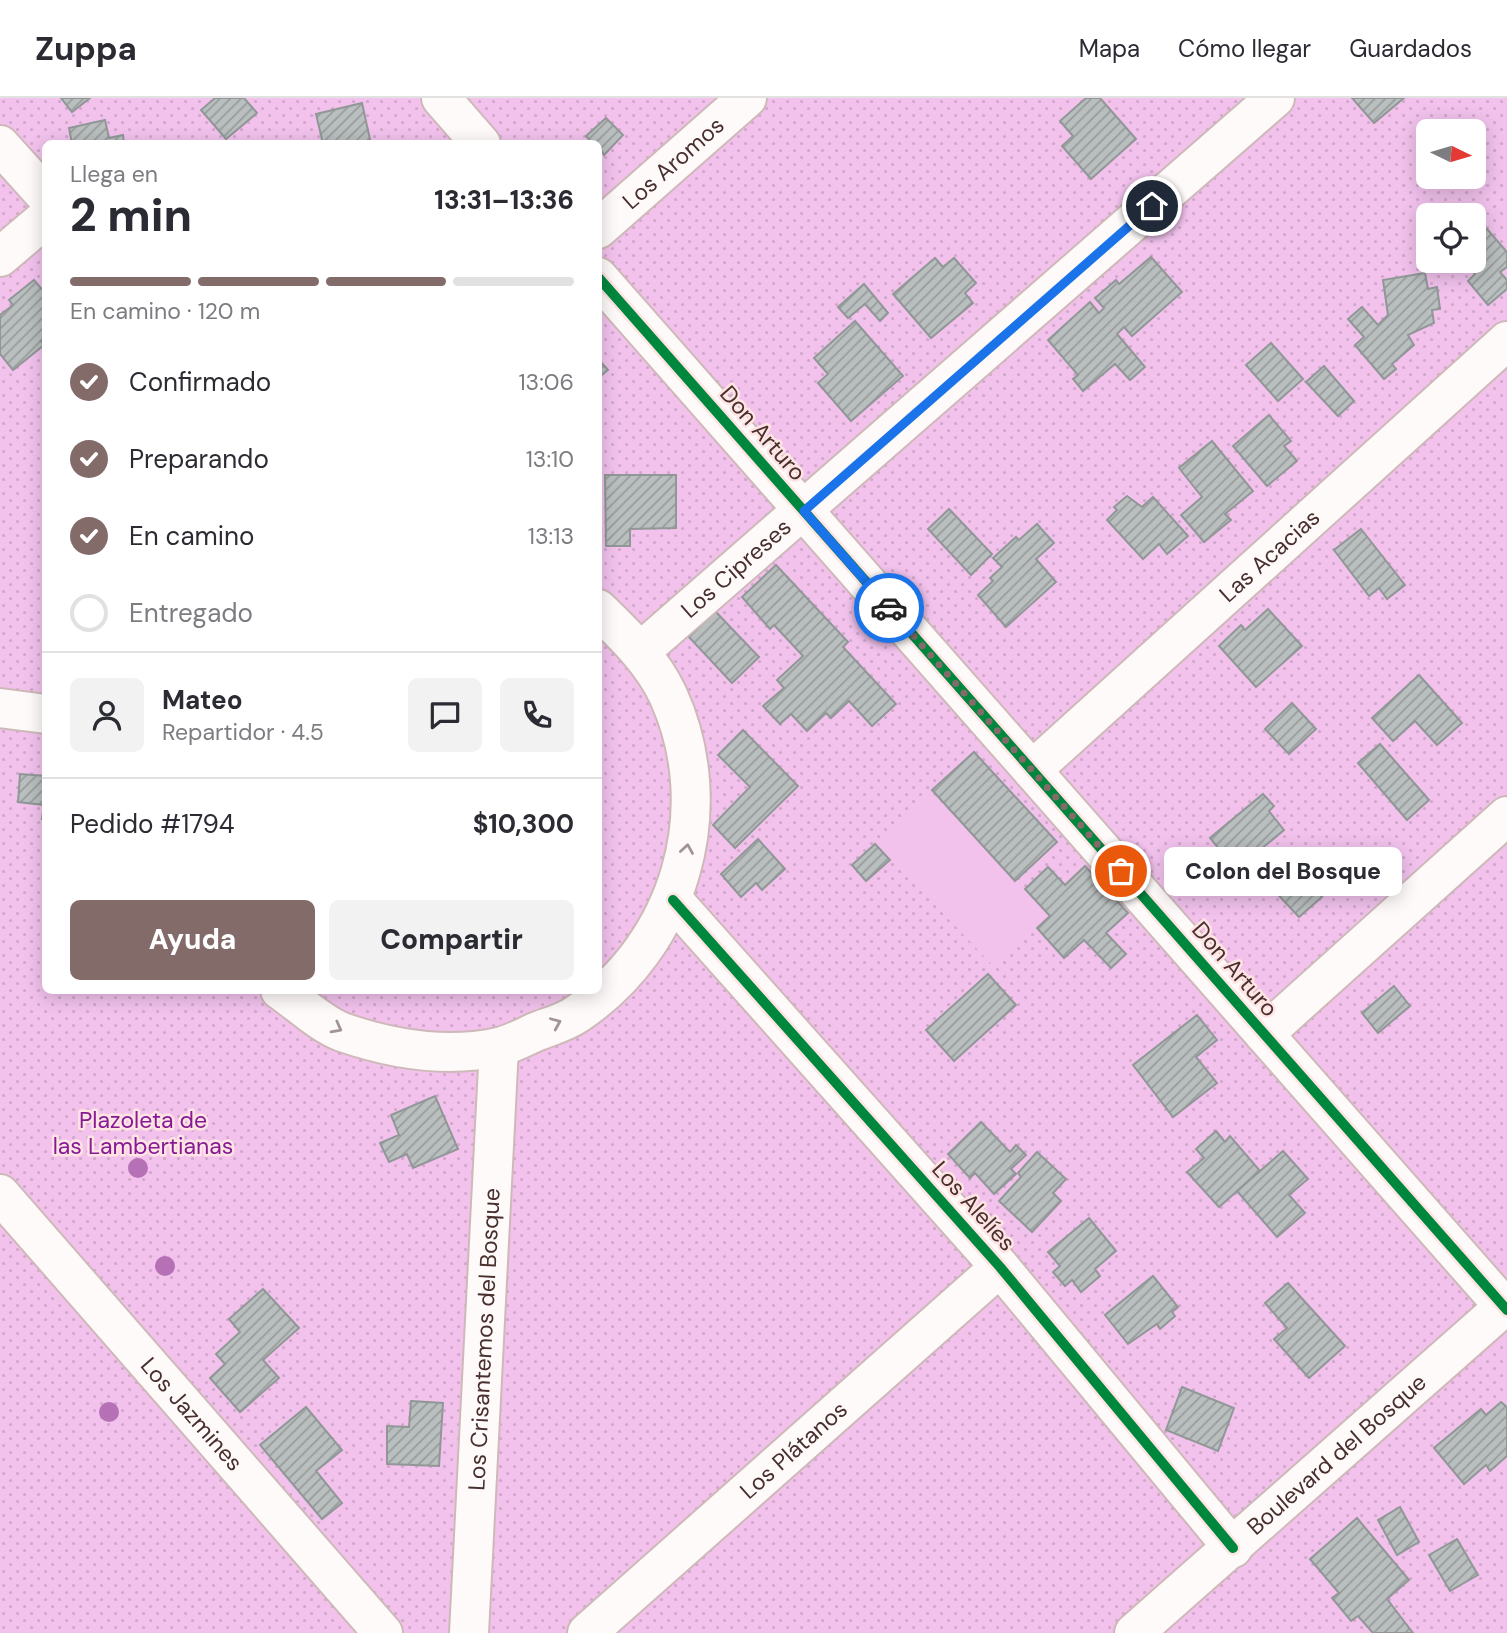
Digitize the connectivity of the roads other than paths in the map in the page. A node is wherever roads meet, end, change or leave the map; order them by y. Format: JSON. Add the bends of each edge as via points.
{"nodes":[{"id":1,"x":441,"y":98,"type":"edge"},
{"id":2,"x":747,"y":98,"type":"edge"},
{"id":3,"x":1275,"y":98,"type":"edge"},
{"id":4,"x":478,"y":140,"type":"edge"},
{"id":5,"x":0,"y":145,"type":"edge"},
{"id":6,"x":42,"y":192,"type":"edge"},
{"id":7,"x":42,"y":221,"type":"edge"},
{"id":8,"x":602,"y":225,"type":"edge"},
{"id":9,"x":0,"y":257,"type":"edge"},
{"id":10,"x":602,"y":283,"type":"edge"},
{"id":11,"x":1507,"y":341,"type":"edge"},
{"id":12,"x":804,"y":511,"type":"junction"},
{"id":13,"x":602,"y":612,"type":"edge"},
{"id":14,"x":641,"y":651,"type":"junction"},
{"id":15,"x":0,"y":708,"type":"edge"},
{"id":16,"x":42,"y":713,"type":"edge"},
{"id":17,"x":1032,"y":770,"type":"junction"},
{"id":18,"x":1507,"y":816,"type":"edge"},
{"id":19,"x":673,"y":900,"type":"junction"},
{"id":20,"x":602,"y":993,"type":"edge"},
{"id":21,"x":286,"y":994,"type":"edge"},
{"id":22,"x":600,"y":994,"type":"edge"},
{"id":23,"x":1264,"y":1034,"type":"junction"},
{"id":24,"x":499,"y":1047,"type":"junction"},
{"id":25,"x":4,"y":1207,"type":"edge"},
{"id":26,"x":1000,"y":1267,"type":"junction"},
{"id":27,"x":1506,"y":1306,"type":"edge"},
{"id":28,"x":1233,"y":1548,"type":"junction"},
{"id":29,"x":383,"y":1633,"type":"edge"},
{"id":30,"x":469,"y":1633,"type":"edge"},
{"id":31,"x":587,"y":1633,"type":"edge"},
{"id":32,"x":1134,"y":1633,"type":"edge"}],
"edges":[{"from":1,"to":4,"type":"street"},
{"from":2,"to":8,"type":"street","name":"Los Aromos"},
{"from":3,"to":12,"type":"street","name":"Los Cipreses"},
{"from":5,"to":6,"type":"street"},
{"from":7,"to":9,"type":"street"},
{"from":10,"to":12,"type":"street","name":"Don Arturo"},
{"from":11,"to":17,"type":"street","name":"Las Acacias"},
{"from":12,"to":14,"type":"street","name":"Los Cipreses"},
{"from":12,"to":17,"type":"street","name":"Don Arturo"},
{"from":13,"to":14,"type":"street"},
{"from":19,"to":14,"type":"street","one_way":true,"via":[[692,820],[685,742],[667,694]]},
{"from":15,"to":16,"type":"street"},
{"from":17,"to":23,"type":"street","name":"Don Arturo"},
{"from":18,"to":23,"type":"street"},
{"from":20,"to":19,"type":"street","one_way":true,"via":[[634,965]]},
{"from":19,"to":26,"type":"street","name":"Los Alelíes"},
{"from":21,"to":24,"type":"street","one_way":true,"via":[[340,1031],[407,1049]]},
{"from":24,"to":22,"type":"street","one_way":true,"via":[[576,1015]]},
{"from":23,"to":27,"type":"street","name":"Don Arturo"},
{"from":24,"to":30,"type":"street","name":"Los Crisantemos del Bosque"},
{"from":25,"to":29,"type":"street","name":"Los Jazmines"},
{"from":26,"to":28,"type":"street","name":"Los Alelíes"},
{"from":26,"to":31,"type":"street","name":"Los Plátanos"},
{"from":27,"to":28,"type":"street","name":"Boulevard del Bosque"},
{"from":28,"to":32,"type":"street","name":"Boulevard del Bosque"}]}
